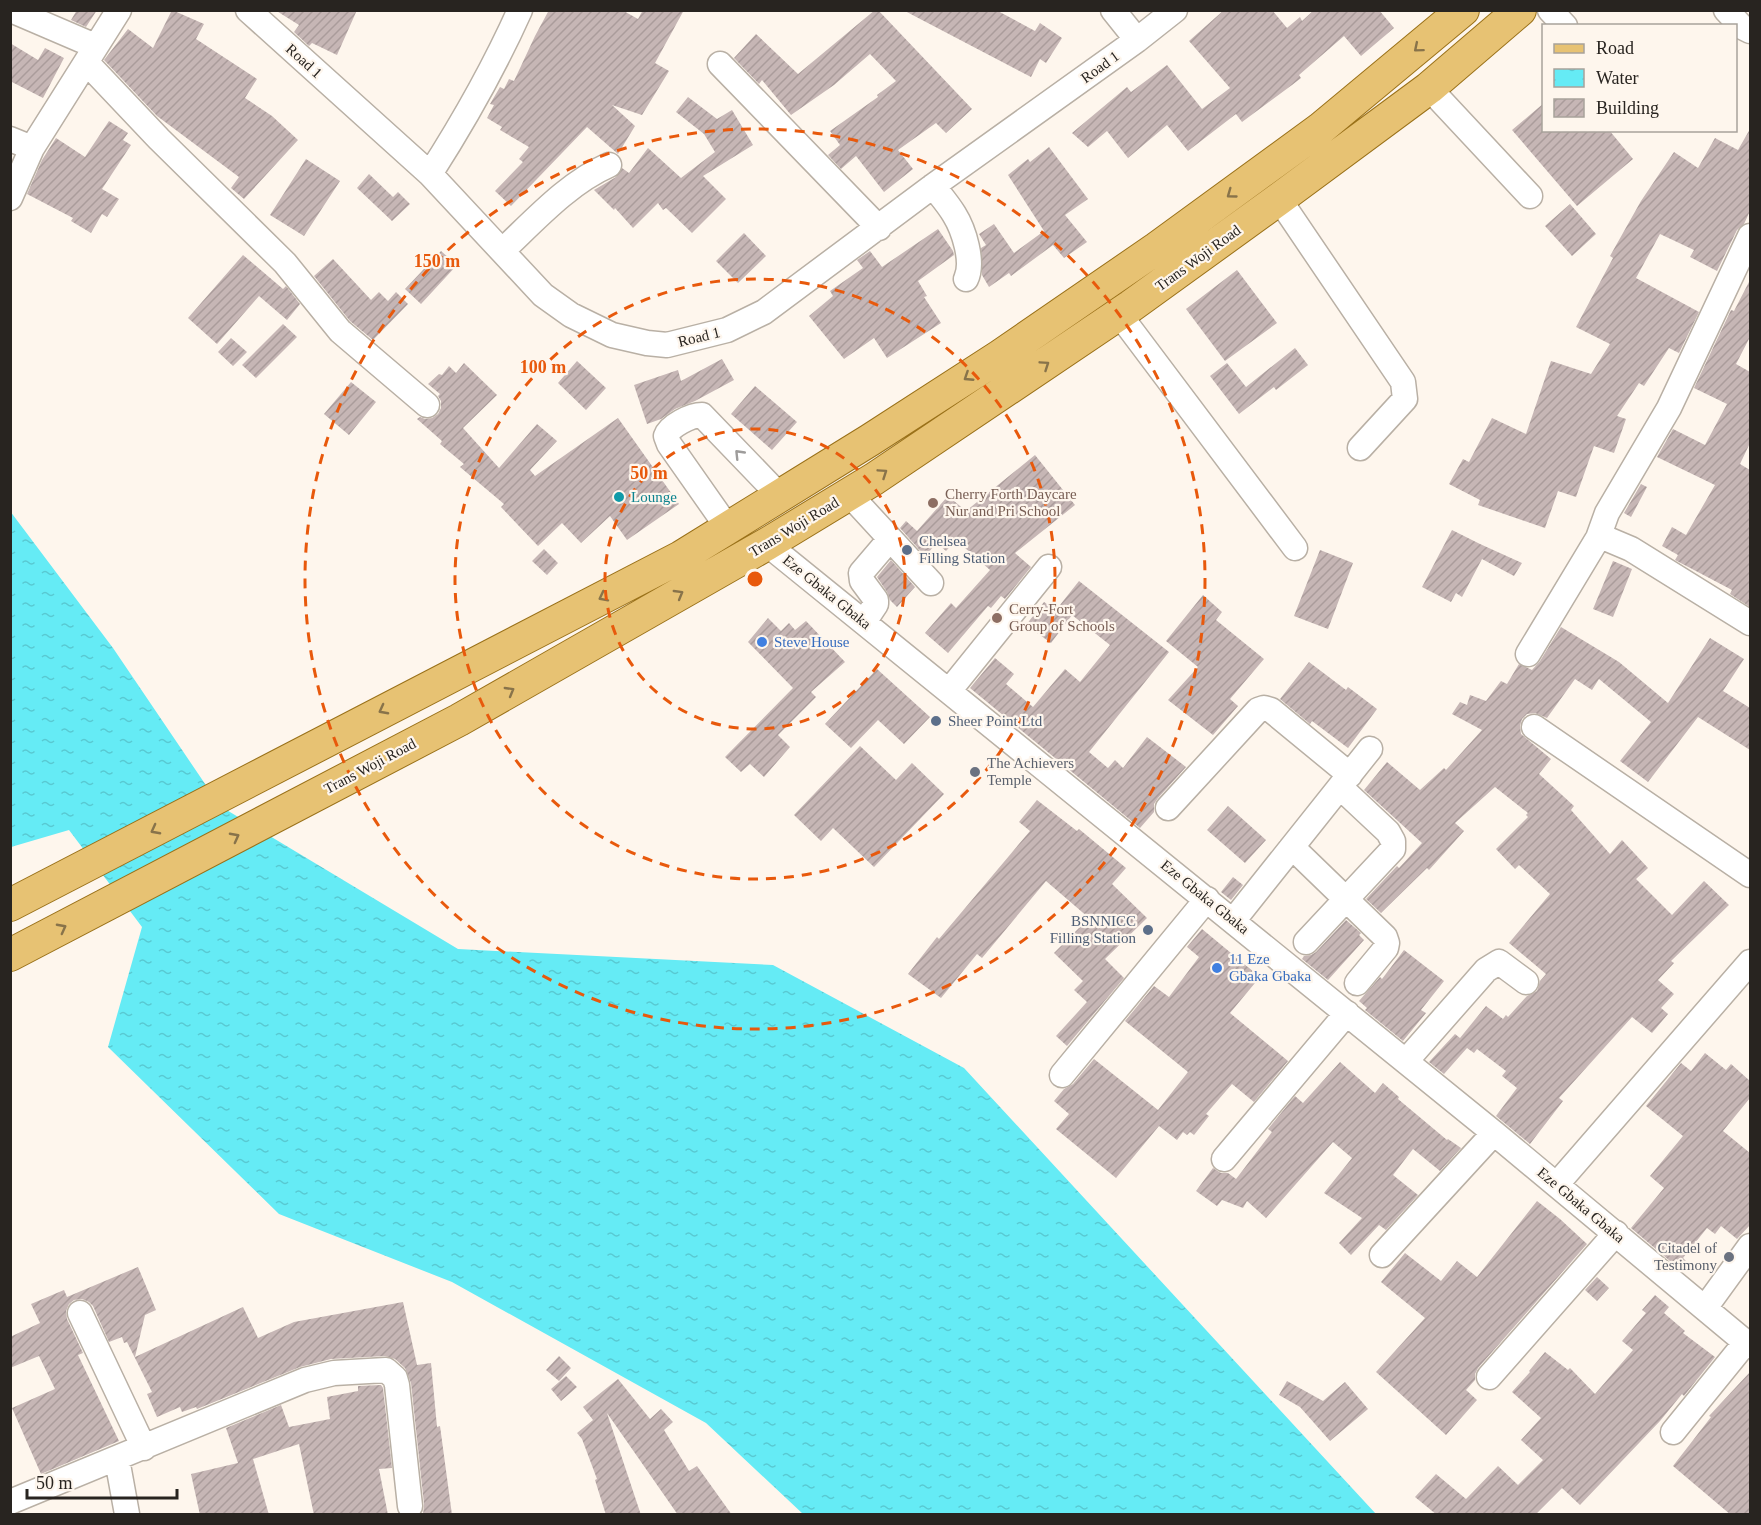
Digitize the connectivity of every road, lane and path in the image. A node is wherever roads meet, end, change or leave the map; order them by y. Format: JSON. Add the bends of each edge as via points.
{"nodes":[{"id":1,"x":11,"y":10,"type":"edge"},
{"id":2,"x":119,"y":10,"type":"edge"},
{"id":3,"x":248,"y":10,"type":"edge"},
{"id":4,"x":520,"y":10,"type":"edge"},
{"id":5,"x":1113,"y":10,"type":"edge"},
{"id":6,"x":1175,"y":10,"type":"edge"},
{"id":7,"x":1463,"y":10,"type":"edge"},
{"id":8,"x":1520,"y":10,"type":"edge"},
{"id":9,"x":1550,"y":10,"type":"edge"},
{"id":10,"x":1726,"y":10,"type":"edge"},
{"id":11,"x":1563,"y":24,"type":"edge"},
{"id":12,"x":1750,"y":31,"type":"edge"},
{"id":13,"x":1137,"y":40,"type":"junction"},
{"id":14,"x":91,"y":54,"type":"junction"},
{"id":15,"x":720,"y":64,"type":"dead end"},
{"id":16,"x":1429,"y":88,"type":"junction"},
{"id":17,"x":21,"y":143,"type":"edge"},
{"id":18,"x":609,"y":165,"type":"dead end"},
{"id":19,"x":1263,"y":171,"type":"junction"},
{"id":20,"x":430,"y":174,"type":"junction"},
{"id":21,"x":933,"y":186,"type":"junction"},
{"id":22,"x":1530,"y":196,"type":"dead end"},
{"id":23,"x":10,"y":198,"type":"edge"},
{"id":24,"x":1279,"y":199,"type":"junction"},
{"id":25,"x":879,"y":228,"type":"junction"},
{"id":26,"x":1750,"y":236,"type":"edge"},
{"id":27,"x":502,"y":251,"type":"junction"},
{"id":28,"x":966,"y":279,"type":"dead end"},
{"id":29,"x":1099,"y":288,"type":"junction"},
{"id":30,"x":1119,"y":314,"type":"junction"},
{"id":31,"x":428,"y":405,"type":"dead end"},
{"id":32,"x":1360,"y":448,"type":"dead end"},
{"id":33,"x":849,"y":494,"type":"junction"},
{"id":34,"x":780,"y":496,"type":"junction"},
{"id":35,"x":728,"y":528,"type":"junction"},
{"id":36,"x":1598,"y":538,"type":"junction"},
{"id":37,"x":890,"y":539,"type":"junction"},
{"id":38,"x":767,"y":544,"type":"junction"},
{"id":39,"x":1295,"y":548,"type":"dead end"},
{"id":40,"x":1049,"y":567,"type":"dead end"},
{"id":41,"x":931,"y":583,"type":"dead end"},
{"id":42,"x":864,"y":622,"type":"junction"},
{"id":43,"x":1750,"y":623,"type":"edge"},
{"id":44,"x":1528,"y":654,"type":"dead end"},
{"id":45,"x":949,"y":691,"type":"junction"},
{"id":46,"x":1534,"y":727,"type":"dead end"},
{"id":47,"x":1370,"y":749,"type":"dead end"},
{"id":48,"x":1345,"y":781,"type":"junction"},
{"id":49,"x":1168,"y":808,"type":"dead end"},
{"id":50,"x":1292,"y":847,"type":"junction"},
{"id":51,"x":1750,"y":875,"type":"edge"},
{"id":52,"x":1346,"y":898,"type":"junction"},
{"id":53,"x":1207,"y":899,"type":"junction"},
{"id":54,"x":10,"y":905,"type":"edge"},
{"id":55,"x":1233,"y":921,"type":"junction"},
{"id":56,"x":1306,"y":942,"type":"dead end"},
{"id":57,"x":10,"y":955,"type":"edge"},
{"id":58,"x":1750,"y":962,"type":"edge"},
{"id":59,"x":1526,"y":982,"type":"dead end"},
{"id":60,"x":1357,"y":983,"type":"dead end"},
{"id":61,"x":1347,"y":1013,"type":"junction"},
{"id":62,"x":1406,"y":1061,"type":"junction"},
{"id":63,"x":1062,"y":1075,"type":"dead end"},
{"id":64,"x":1494,"y":1133,"type":"junction"},
{"id":65,"x":1224,"y":1159,"type":"dead end"},
{"id":66,"x":1557,"y":1184,"type":"junction"},
{"id":67,"x":1616,"y":1233,"type":"junction"},
{"id":68,"x":1750,"y":1246,"type":"edge"},
{"id":69,"x":1382,"y":1255,"type":"dead end"},
{"id":70,"x":1705,"y":1308,"type":"junction"},
{"id":71,"x":80,"y":1313,"type":"dead end"},
{"id":72,"x":1748,"y":1344,"type":"edge"},
{"id":73,"x":1489,"y":1377,"type":"dead end"},
{"id":74,"x":1673,"y":1432,"type":"dead end"},
{"id":75,"x":144,"y":1448,"type":"junction"},
{"id":76,"x":117,"y":1459,"type":"junction"},
{"id":77,"x":10,"y":1502,"type":"edge"},
{"id":78,"x":410,"y":1506,"type":"dead end"},
{"id":79,"x":127,"y":1515,"type":"edge"}],
"edges":[{"from":1,"to":14,"type":"street"},
{"from":2,"to":14,"type":"street"},
{"from":3,"to":20,"type":"street","name":"Road 1"},
{"from":4,"to":20,"type":"street","via":[[470,112]]},
{"from":5,"to":13,"type":"street"},
{"from":6,"to":13,"type":"street","name":"Road 1"},
{"from":7,"to":19,"type":"main road","one_way":true,"via":[[1320,129]]},
{"from":8,"to":16,"type":"main road","name":"Trans Woji Road"},
{"from":9,"to":11,"type":"street"},
{"from":10,"to":12,"type":"street"},
{"from":13,"to":21,"type":"street","name":"Road 1"},
{"from":14,"to":17,"type":"street"},
{"from":14,"to":31,"type":"street","via":[[159,139],[285,263],[340,331]]},
{"from":15,"to":25,"type":"street"},
{"from":16,"to":22,"type":"street"},
{"from":16,"to":24,"type":"main road","name":"Trans Woji Road"},
{"from":17,"to":23,"type":"street"},
{"from":18,"to":27,"type":"street","via":[[592,172]]},
{"from":19,"to":24,"type":"main road"},
{"from":19,"to":29,"type":"main road","one_way":true},
{"from":20,"to":27,"type":"street","name":"Road 1"},
{"from":21,"to":25,"type":"street","name":"Road 1"},
{"from":21,"to":28,"type":"street","via":[[955,214],[968,259],[970,272]]},
{"from":24,"to":30,"type":"main road","name":"Trans Woji Road"},
{"from":24,"to":32,"type":"street","via":[[1403,382],[1405,399]]},
{"from":25,"to":27,"type":"street","name":"Road 1","via":[[764,312],[728,330],[668,345],[612,335],[571,315],[543,295]]},
{"from":26,"to":36,"type":"street","via":[[1669,408],[1607,513]]},
{"from":29,"to":30,"type":"main road"},
{"from":29,"to":34,"type":"main road","one_way":true,"via":[[990,363]]},
{"from":33,"to":30,"type":"main road","name":"Trans Woji Road","one_way":true},
{"from":30,"to":39,"type":"street"},
{"from":33,"to":37,"type":"street"},
{"from":33,"to":38,"type":"main road","name":"Trans Woji Road"},
{"from":34,"to":35,"type":"main road"},
{"from":34,"to":35,"type":"street","one_way":true,"via":[[702,415],[669,429],[669,444]]},
{"from":35,"to":54,"type":"main road","one_way":true,"via":[[681,557]]},
{"from":36,"to":43,"type":"street","via":[[1631,549]]},
{"from":36,"to":44,"type":"street"},
{"from":37,"to":41,"type":"street"},
{"from":37,"to":42,"type":"street","via":[[861,573],[862,581],[876,600]]},
{"from":38,"to":42,"type":"street","name":"Eze Gbaka Gbaka"},
{"from":57,"to":38,"type":"main road","name":"Trans Woji Road","one_way":true,"via":[[459,720]]},
{"from":40,"to":45,"type":"street"},
{"from":42,"to":45,"type":"street","name":"Eze Gbaka Gbaka"},
{"from":45,"to":53,"type":"street","name":"Eze Gbaka Gbaka"},
{"from":46,"to":51,"type":"street"},
{"from":47,"to":48,"type":"street"},
{"from":48,"to":49,"type":"street","via":[[1271,710],[1264,708]]},
{"from":48,"to":50,"type":"street"},
{"from":48,"to":52,"type":"street","via":[[1393,841],[1393,849]]},
{"from":50,"to":52,"type":"street"},
{"from":50,"to":55,"type":"street"},
{"from":52,"to":56,"type":"street"},
{"from":52,"to":60,"type":"street","via":[[1387,943]]},
{"from":53,"to":55,"type":"street","name":"Eze Gbaka Gbaka"},
{"from":53,"to":63,"type":"street"},
{"from":55,"to":61,"type":"street","name":"Eze Gbaka Gbaka"},
{"from":58,"to":66,"type":"street"},
{"from":59,"to":62,"type":"street","via":[[1499,962],[1491,966]]},
{"from":61,"to":62,"type":"street","name":"Eze Gbaka Gbaka"},
{"from":61,"to":65,"type":"street"},
{"from":62,"to":64,"type":"street","name":"Eze Gbaka Gbaka"},
{"from":64,"to":66,"type":"street","name":"Eze Gbaka Gbaka"},
{"from":64,"to":69,"type":"street"},
{"from":66,"to":67,"type":"street","name":"Eze Gbaka Gbaka"},
{"from":67,"to":70,"type":"street","name":"Eze Gbaka Gbaka"},
{"from":67,"to":73,"type":"street"},
{"from":68,"to":70,"type":"street"},
{"from":70,"to":72,"type":"street","name":"Eze Gbaka Gbaka"},
{"from":71,"to":75,"type":"street"},
{"from":72,"to":74,"type":"street"},
{"from":75,"to":76,"type":"street"},
{"from":75,"to":78,"type":"street","via":[[305,1380],[334,1373],[386,1370],[397,1385]]},
{"from":76,"to":77,"type":"street"},
{"from":76,"to":79,"type":"street"}]}
